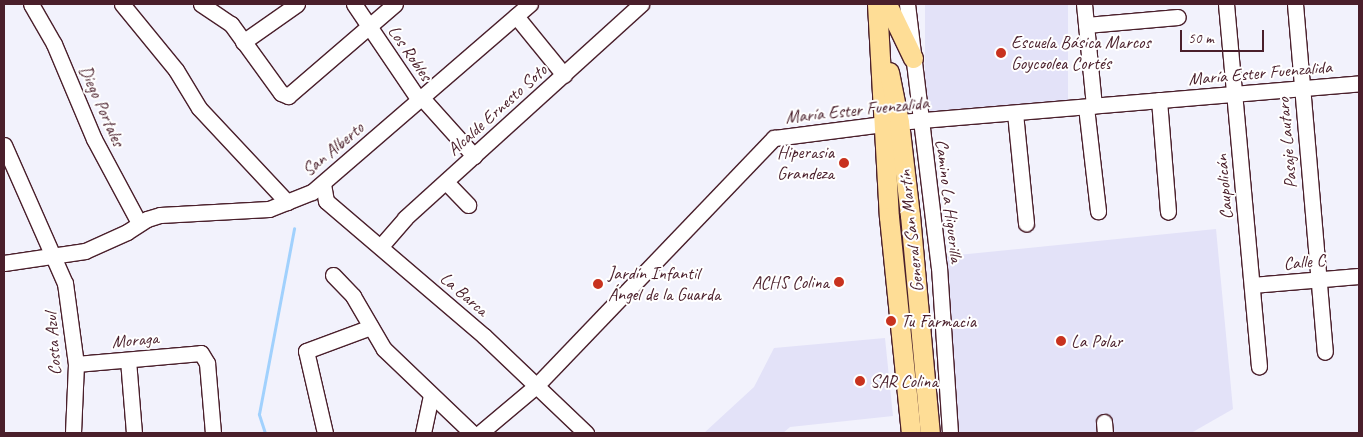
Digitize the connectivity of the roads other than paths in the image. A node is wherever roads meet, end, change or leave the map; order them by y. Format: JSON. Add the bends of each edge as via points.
{"nodes":[{"id":1,"x":31,"y":4,"type":"edge"},
{"id":2,"x":122,"y":4,"type":"edge"},
{"id":3,"x":297,"y":4,"type":"edge"},
{"id":4,"x":354,"y":4,"type":"edge"},
{"id":5,"x":396,"y":4,"type":"edge"},
{"id":6,"x":530,"y":4,"type":"edge"},
{"id":7,"x":642,"y":4,"type":"edge"},
{"id":8,"x":877,"y":4,"type":"edge"},
{"id":9,"x":887,"y":4,"type":"edge"},
{"id":10,"x":907,"y":4,"type":"edge"},
{"id":11,"x":1084,"y":4,"type":"edge"},
{"id":12,"x":1226,"y":4,"type":"edge"},
{"id":13,"x":1295,"y":4,"type":"edge"},
{"id":14,"x":207,"y":5,"type":"edge"},
{"id":15,"x":516,"y":16,"type":"junction"},
{"id":16,"x":1178,"y":17,"type":"dead end"},
{"id":17,"x":1086,"y":25,"type":"junction"},
{"id":18,"x":369,"y":26,"type":"junction"},
{"id":19,"x":243,"y":42,"type":"junction"},
{"id":20,"x":913,"y":58,"type":"junction"},
{"id":21,"x":564,"y":75,"type":"junction"},
{"id":22,"x":1359,"y":83,"type":"edge"},
{"id":23,"x":1301,"y":88,"type":"junction"},
{"id":24,"x":1234,"y":94,"type":"junction"},
{"id":25,"x":421,"y":99,"type":"junction"},
{"id":26,"x":1159,"y":100,"type":"junction"},
{"id":27,"x":1090,"y":106,"type":"junction"},
{"id":28,"x":1015,"y":113,"type":"junction"},
{"id":29,"x":920,"y":121,"type":"junction"},
{"id":30,"x":891,"y":123,"type":"junction"},
{"id":31,"x":4,"y":148,"type":"edge"},
{"id":32,"x":474,"y":156,"type":"junction"},
{"id":33,"x":446,"y":182,"type":"junction"},
{"id":34,"x":323,"y":184,"type":"junction"},
{"id":35,"x":287,"y":202,"type":"junction"},
{"id":36,"x":468,"y":205,"type":"dead end"},
{"id":37,"x":1098,"y":211,"type":"dead end"},
{"id":38,"x":1168,"y":212,"type":"dead end"},
{"id":39,"x":139,"y":223,"type":"junction"},
{"id":40,"x":1026,"y":223,"type":"dead end"},
{"id":41,"x":381,"y":246,"type":"junction"},
{"id":42,"x":54,"y":255,"type":"junction"},
{"id":43,"x":4,"y":263,"type":"edge"},
{"id":44,"x":333,"y":275,"type":"dead end"},
{"id":45,"x":1359,"y":276,"type":"edge"},
{"id":46,"x":1316,"y":280,"type":"junction"},
{"id":47,"x":1252,"y":285,"type":"junction"},
{"id":48,"x":371,"y":327,"type":"junction"},
{"id":49,"x":1325,"y":352,"type":"dead end"},
{"id":50,"x":128,"y":360,"type":"junction"},
{"id":51,"x":76,"y":364,"type":"junction"},
{"id":52,"x":1259,"y":367,"type":"dead end"},
{"id":53,"x":536,"y":386,"type":"junction"},
{"id":54,"x":946,"y":388,"type":"junction"},
{"id":55,"x":917,"y":391,"type":"junction"},
{"id":56,"x":431,"y":395,"type":"junction"},
{"id":57,"x":73,"y":433,"type":"edge"},
{"id":58,"x":134,"y":433,"type":"edge"},
{"id":59,"x":214,"y":433,"type":"edge"},
{"id":60,"x":325,"y":433,"type":"edge"},
{"id":61,"x":423,"y":433,"type":"edge"},
{"id":62,"x":472,"y":433,"type":"edge"},
{"id":63,"x":480,"y":433,"type":"edge"},
{"id":64,"x":586,"y":433,"type":"edge"},
{"id":65,"x":911,"y":433,"type":"edge"},
{"id":66,"x":930,"y":433,"type":"edge"},
{"id":67,"x":950,"y":433,"type":"edge"}],
"edges":[{"from":1,"to":39,"type":"street","name":"Diego Portales","via":[[54,44],[94,139]]},
{"from":2,"to":35,"type":"street","via":[[176,70],[199,108]]},
{"from":3,"to":19,"type":"street"},
{"from":4,"to":18,"type":"street","name":"Los Robles"},
{"from":5,"to":18,"type":"street"},
{"from":6,"to":15,"type":"street","name":"San Alberto"},
{"from":7,"to":21,"type":"street","name":"Alcalde Ernesto Soto"},
{"from":8,"to":30,"type":"main road","name":"General San Martín"},
{"from":9,"to":20,"type":"main road"},
{"from":10,"to":20,"type":"street","name":"Camino La Higuerilla"},
{"from":11,"to":17,"type":"street"},
{"from":12,"to":24,"type":"street","name":"Caupolicán"},
{"from":13,"to":23,"type":"street","name":"Pasaje Lautaro"},
{"from":14,"to":19,"type":"street","via":[[223,17]]},
{"from":15,"to":21,"type":"street"},
{"from":15,"to":25,"type":"street","name":"San Alberto"},
{"from":16,"to":17,"type":"street"},
{"from":17,"to":27,"type":"street"},
{"from":18,"to":19,"type":"street","via":[[288,96],[281,93]]},
{"from":18,"to":25,"type":"street","name":"Los Robles"},
{"from":20,"to":29,"type":"street","name":"Camino La Higuerilla"},
{"from":21,"to":32,"type":"street","name":"Alcalde Ernesto Soto"},
{"from":22,"to":23,"type":"street","name":"María Ester Fuenzalida"},
{"from":23,"to":24,"type":"street","name":"María Ester Fuenzalida"},
{"from":23,"to":46,"type":"street","name":"Pasaje Lautaro"},
{"from":24,"to":26,"type":"street","name":"María Ester Fuenzalida"},
{"from":24,"to":47,"type":"street","name":"Caupolicán"},
{"from":25,"to":32,"type":"street","name":"Los Robles"},
{"from":25,"to":34,"type":"street","name":"San Alberto"},
{"from":26,"to":27,"type":"street","name":"María Ester Fuenzalida"},
{"from":26,"to":38,"type":"street"},
{"from":27,"to":28,"type":"street","name":"María Ester Fuenzalida"},
{"from":27,"to":37,"type":"street"},
{"from":28,"to":29,"type":"street","name":"María Ester Fuenzalida"},
{"from":28,"to":40,"type":"street"},
{"from":29,"to":30,"type":"street","name":"María Ester Fuenzalida"},
{"from":29,"to":54,"type":"street","name":"Camino La Higuerilla","via":[[939,267]]},
{"from":30,"to":53,"type":"street","name":"María Ester Fuenzalida","via":[[774,138]]},
{"from":30,"to":55,"type":"main road","name":"General San Martín"},
{"from":31,"to":42,"type":"street","name":"Costa Azul"},
{"from":32,"to":33,"type":"street","name":"Alcalde Ernesto Soto"},
{"from":33,"to":36,"type":"street"},
{"from":33,"to":41,"type":"street","name":"Alcalde Ernesto Soto","via":[[405,218]]},
{"from":34,"to":35,"type":"street","name":"San Alberto"},
{"from":34,"to":41,"type":"street","name":"La Barca","via":[[326,201]]},
{"from":35,"to":39,"type":"street","name":"San Alberto","via":[[269,209],[160,215]]},
{"from":39,"to":42,"type":"street","name":"San Alberto","via":[[85,251]]},
{"from":41,"to":53,"type":"street","name":"La Barca"},
{"from":42,"to":43,"type":"street","name":"San Alberto"},
{"from":42,"to":51,"type":"street","name":"Costa Azul","via":[[67,292]]},
{"from":44,"to":48,"type":"street","via":[[353,296]]},
{"from":45,"to":46,"type":"street","name":"Calle C"},
{"from":46,"to":47,"type":"street","name":"Calle C"},
{"from":46,"to":49,"type":"street","name":"Pasaje Lautaro"},
{"from":47,"to":52,"type":"street","name":"Caupolicán"},
{"from":48,"to":56,"type":"street","via":[[384,349]]},
{"from":48,"to":60,"type":"street","via":[[306,352]]},
{"from":50,"to":51,"type":"street","name":"Moraga"},
{"from":50,"to":58,"type":"street"},
{"from":50,"to":59,"type":"street","name":"Moraga","via":[[198,353],[204,356]]},
{"from":51,"to":57,"type":"street","name":"Costa Azul"},
{"from":53,"to":63,"type":"street","name":"María Ester Fuenzalida"},
{"from":53,"to":64,"type":"street","name":"La Barca"},
{"from":54,"to":55,"type":"street"},
{"from":54,"to":67,"type":"street","name":"Camino La Higuerilla"},
{"from":55,"to":65,"type":"main road","name":"General San Martín"},
{"from":55,"to":66,"type":"main road","name":"General San Martín"},
{"from":56,"to":61,"type":"street"},
{"from":56,"to":62,"type":"street"}]}
